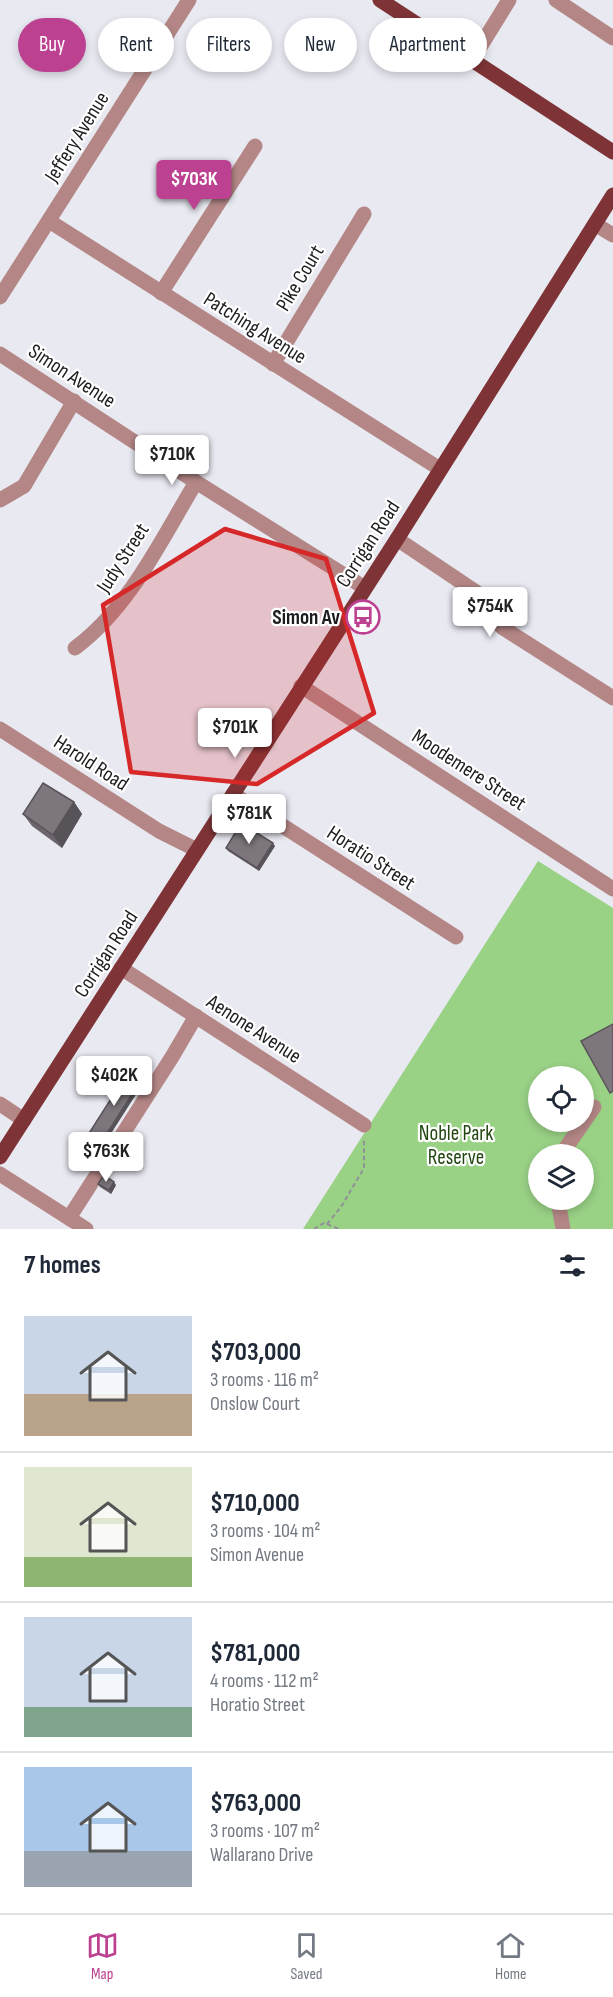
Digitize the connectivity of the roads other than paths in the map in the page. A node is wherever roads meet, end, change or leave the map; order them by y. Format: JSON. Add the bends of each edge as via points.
{"nodes":[{"id":1,"x":189,"y":0,"type":"edge"},
{"id":2,"x":380,"y":0,"type":"edge"},
{"id":3,"x":509,"y":0,"type":"edge"},
{"id":4,"x":556,"y":0,"type":"edge"},
{"id":5,"x":408,"y":18,"type":"edge"},
{"id":6,"x":487,"y":36,"type":"edge"},
{"id":7,"x":613,"y":38,"type":"edge"},
{"id":8,"x":487,"y":70,"type":"edge"},
{"id":9,"x":255,"y":146,"type":"dead end"},
{"id":10,"x":613,"y":152,"type":"edge"},
{"id":11,"x":613,"y":195,"type":"edge"},
{"id":12,"x":364,"y":214,"type":"dead end"},
{"id":13,"x":49,"y":221,"type":"junction"},
{"id":14,"x":595,"y":224,"type":"junction"},
{"id":15,"x":613,"y":235,"type":"edge"},
{"id":16,"x":161,"y":293,"type":"junction"},
{"id":17,"x":0,"y":297,"type":"edge"},
{"id":18,"x":0,"y":354,"type":"edge"},
{"id":19,"x":273,"y":364,"type":"junction"},
{"id":20,"x":74,"y":401,"type":"junction"},
{"id":21,"x":440,"y":469,"type":"junction"},
{"id":22,"x":196,"y":482,"type":"junction"},
{"id":23,"x":0,"y":500,"type":"edge"},
{"id":24,"x":397,"y":539,"type":"junction"},
{"id":25,"x":365,"y":588,"type":"junction"},
{"id":26,"x":75,"y":648,"type":"dead end"},
{"id":27,"x":301,"y":686,"type":"junction"},
{"id":28,"x":613,"y":698,"type":"edge"},
{"id":29,"x":0,"y":729,"type":"edge"},
{"id":30,"x":232,"y":794,"type":"junction"},
{"id":31,"x":194,"y":854,"type":"junction"},
{"id":32,"x":613,"y":889,"type":"edge"},
{"id":33,"x":456,"y":937,"type":"dead end"},
{"id":34,"x":122,"y":968,"type":"junction"},
{"id":35,"x":196,"y":1016,"type":"junction"},
{"id":36,"x":0,"y":1104,"type":"edge"},
{"id":37,"x":24,"y":1120,"type":"junction"},
{"id":38,"x":364,"y":1125,"type":"road end"},
{"id":39,"x":0,"y":1157,"type":"edge"},
{"id":40,"x":0,"y":1174,"type":"edge"},
{"id":41,"x":560,"y":1210,"type":"edge"},
{"id":42,"x":69,"y":1218,"type":"junction"},
{"id":43,"x":86,"y":1229,"type":"edge"},
{"id":44,"x":563,"y":1229,"type":"edge"}],
"edges":[{"from":1,"to":13,"type":"street","name":"Jeffery Avenue"},
{"from":2,"to":5,"type":"main road"},
{"from":3,"to":6,"type":"street"},
{"from":4,"to":7,"type":"street"},
{"from":8,"to":10,"type":"main road"},
{"from":9,"to":16,"type":"street"},
{"from":11,"to":14,"type":"main road","name":"Corrigan Road"},
{"from":12,"to":19,"type":"street","name":"Pike Court"},
{"from":13,"to":16,"type":"street","name":"Patching Avenue"},
{"from":13,"to":17,"type":"street","name":"Jeffery Avenue"},
{"from":14,"to":15,"type":"street"},
{"from":14,"to":21,"type":"main road","name":"Corrigan Road"},
{"from":16,"to":19,"type":"street","name":"Patching Avenue"},
{"from":18,"to":20,"type":"street","name":"Simon Avenue"},
{"from":19,"to":21,"type":"street","name":"Patching Avenue"},
{"from":20,"to":22,"type":"street","name":"Simon Avenue"},
{"from":20,"to":23,"type":"street","via":[[24,486]]},
{"from":21,"to":24,"type":"main road","name":"Corrigan Road"},
{"from":22,"to":25,"type":"street","name":"Simon Avenue"},
{"from":22,"to":26,"type":"street","name":"Judy Street","via":[[126,595],[108,619]]},
{"from":24,"to":25,"type":"main road","name":"Corrigan Road"},
{"from":24,"to":28,"type":"street","via":[[471,588],[503,628]]},
{"from":25,"to":27,"type":"main road","name":"Corrigan Road"},
{"from":27,"to":30,"type":"main road","name":"Corrigan Road"},
{"from":27,"to":32,"type":"street","name":"Moodemere Street"},
{"from":29,"to":31,"type":"street","name":"Harold Road"},
{"from":30,"to":31,"type":"main road","name":"Corrigan Road"},
{"from":30,"to":33,"type":"street","name":"Horatio Street"},
{"from":31,"to":34,"type":"main road","name":"Corrigan Road"},
{"from":34,"to":35,"type":"street","name":"Aenone Avenue"},
{"from":34,"to":37,"type":"main road","name":"Corrigan Road"},
{"from":35,"to":38,"type":"street","name":"Aenone Avenue"},
{"from":35,"to":42,"type":"street"},
{"from":36,"to":37,"type":"street"},
{"from":37,"to":39,"type":"main road","name":"Corrigan Road"},
{"from":40,"to":42,"type":"street"},
{"from":41,"to":44,"type":"street"},
{"from":42,"to":43,"type":"street"}]}
